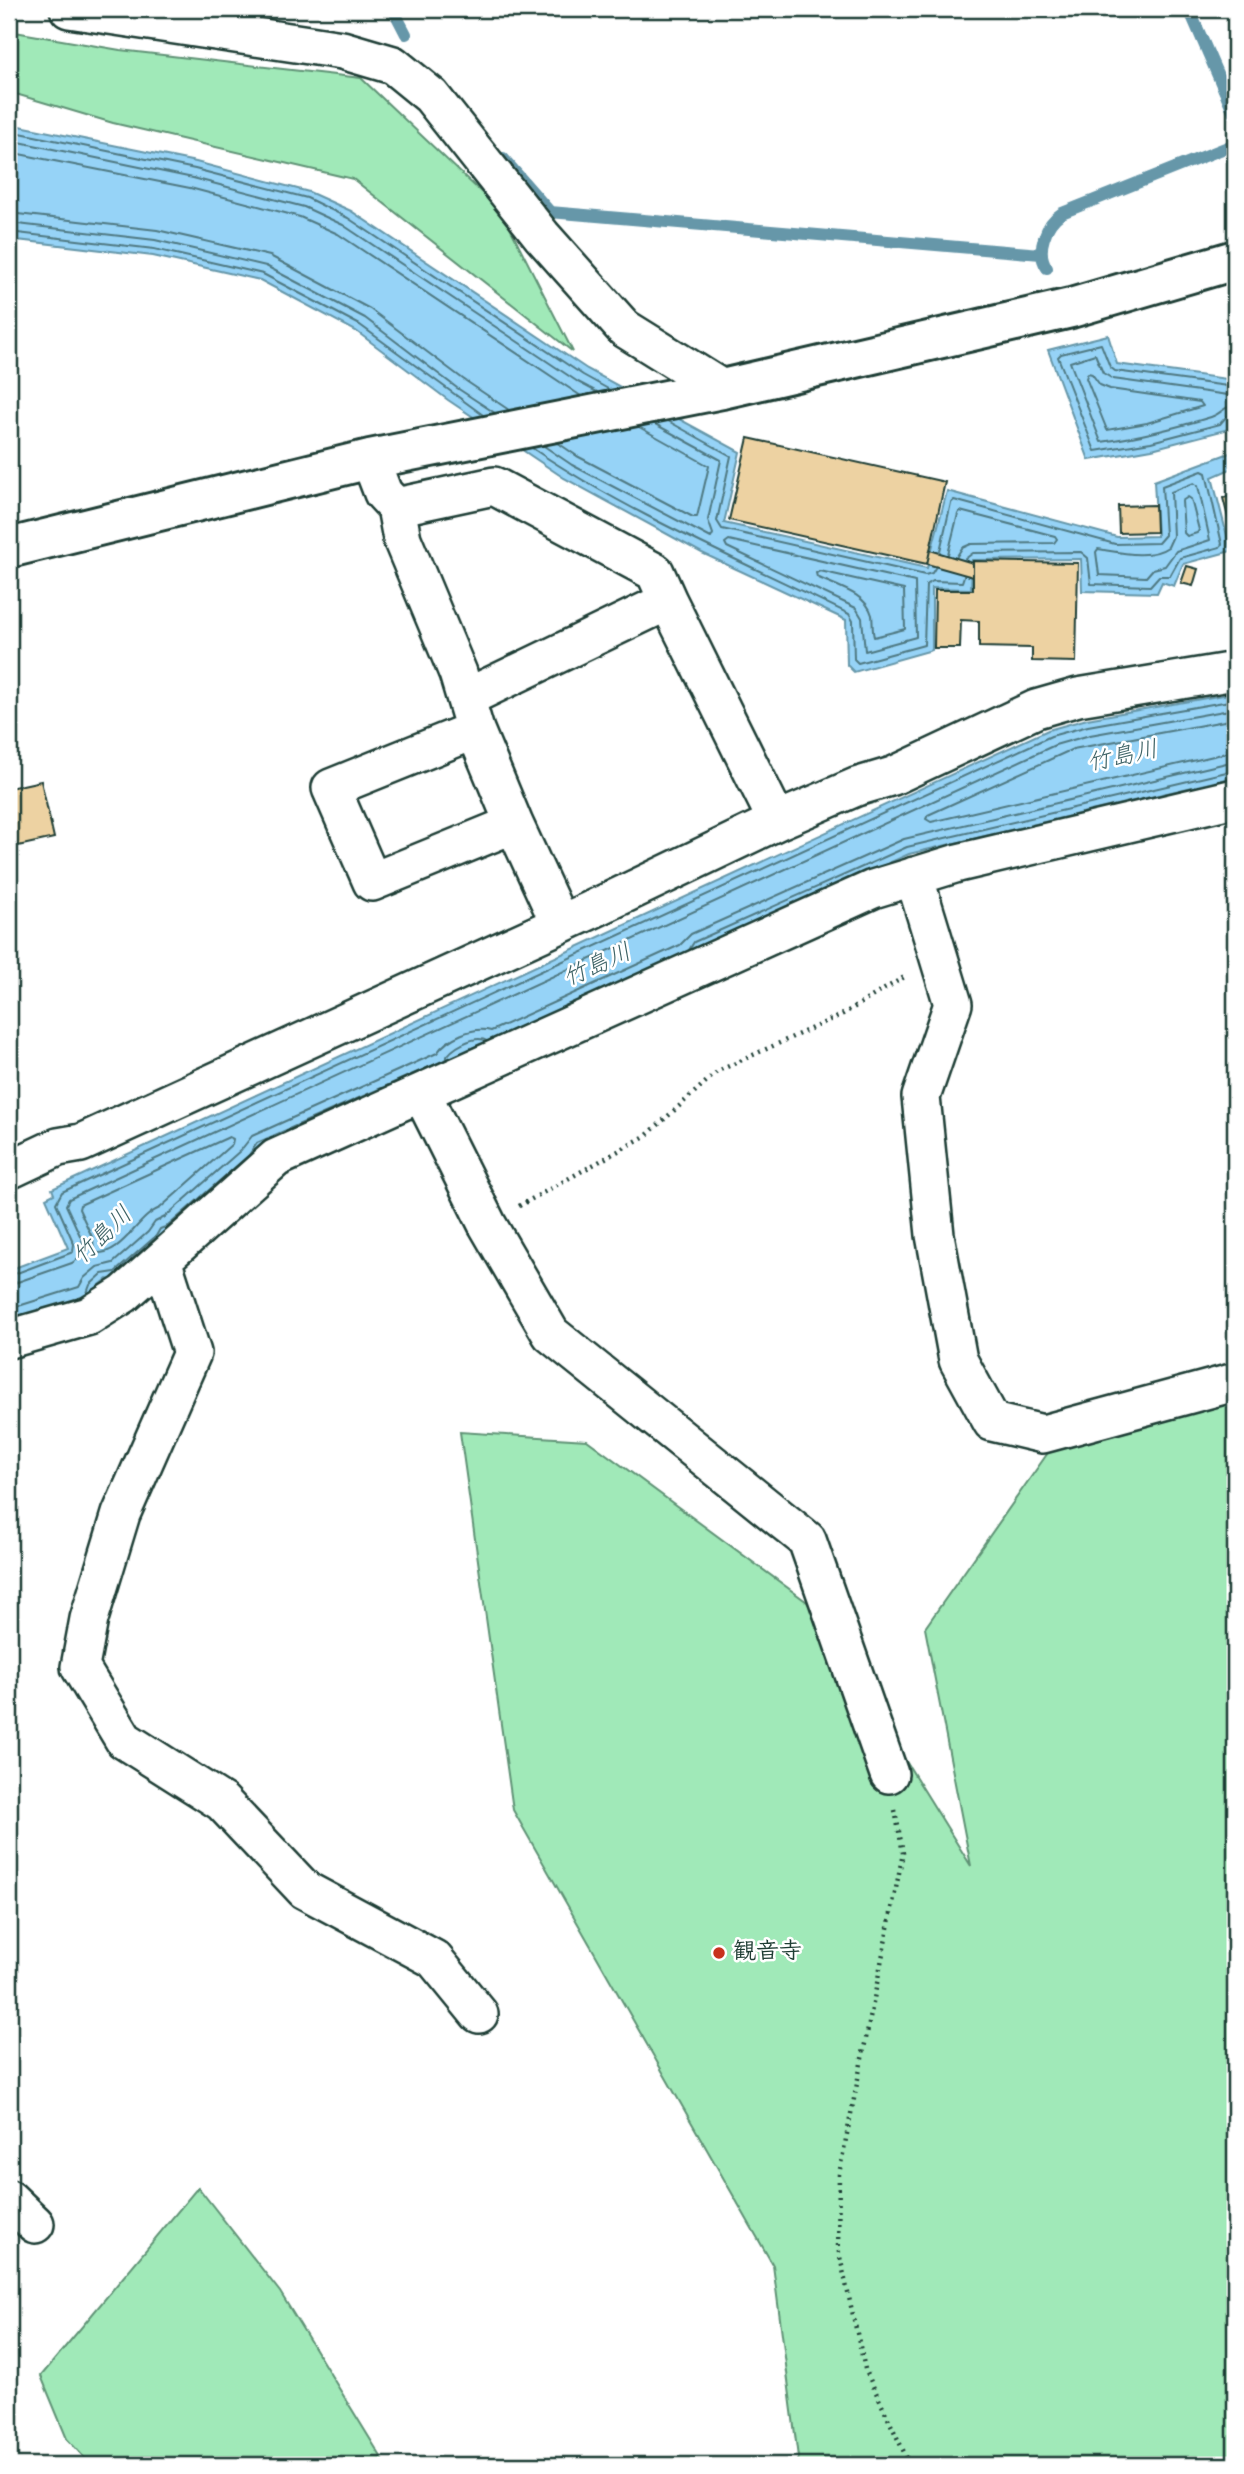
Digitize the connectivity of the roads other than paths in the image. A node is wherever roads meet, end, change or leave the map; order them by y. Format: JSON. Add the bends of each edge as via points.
{"nodes":[{"id":1,"x":69,"y":9,"type":"edge"},
{"id":2,"x":1235,"y":260,"type":"edge"},
{"id":3,"x":709,"y":392,"type":"junction"},
{"id":4,"x":370,"y":459,"type":"junction"},
{"id":5,"x":396,"y":507,"type":"junction"},
{"id":6,"x":9,"y":548,"type":"edge"},
{"id":7,"x":668,"y":601,"type":"junction"},
{"id":8,"x":1235,"y":671,"type":"edge"},
{"id":9,"x":471,"y":714,"type":"junction"},
{"id":10,"x":1235,"y":798,"type":"edge"},
{"id":11,"x":777,"y":821,"type":"junction"},
{"id":12,"x":514,"y":824,"type":"junction"},
{"id":13,"x":914,"y":876,"type":"junction"},
{"id":14,"x":560,"y":923,"type":"junction"},
{"id":15,"x":422,"y":1094,"type":"junction"},
{"id":16,"x":9,"y":1170,"type":"edge"},
{"id":17,"x":162,"y":1260,"type":"junction"},
{"id":18,"x":9,"y":1339,"type":"edge"},
{"id":19,"x":1235,"y":1382,"type":"edge"},
{"id":20,"x":889,"y":1774,"type":"road end"},
{"id":21,"x":479,"y":2014,"type":"dead end"},
{"id":22,"x":9,"y":2199,"type":"edge"},
{"id":23,"x":35,"y":2224,"type":"dead end"}],
"edges":[{"from":1,"to":3,"type":"street","via":[[342,50],[393,65],[431,96],[542,236],[624,328]]},
{"from":2,"to":3,"type":"street","via":[[1071,308]]},
{"from":3,"to":4,"type":"street"},
{"from":4,"to":5,"type":"street","via":[[383,493]]},
{"from":4,"to":6,"type":"street"},
{"from":5,"to":7,"type":"street","via":[[494,486],[655,572]]},
{"from":5,"to":9,"type":"street","via":[[402,540]]},
{"from":7,"to":9,"type":"street"},
{"from":7,"to":11,"type":"street"},
{"from":8,"to":11,"type":"street","via":[[1058,701],[892,776]]},
{"from":9,"to":12,"type":"street"},
{"from":9,"to":12,"type":"street","via":[[331,788],[372,883]]},
{"from":10,"to":13,"type":"street"},
{"from":11,"to":14,"type":"street"},
{"from":12,"to":14,"type":"street"},
{"from":13,"to":15,"type":"street","via":[[873,890]]},
{"from":13,"to":19,"type":"street","via":[[953,1004],[921,1097],[935,1235],[958,1360],[992,1422],[1043,1434]]},
{"from":14,"to":16,"type":"street","via":[[81,1143],[58,1147]]},
{"from":15,"to":17,"type":"street","via":[[276,1158]]},
{"from":15,"to":20,"type":"street","via":[[487,1224],[551,1334],[807,1540]]},
{"from":17,"to":18,"type":"street","via":[[124,1294],[89,1316]]},
{"from":17,"to":21,"type":"street","via":[[192,1353],[121,1514],[89,1619],[80,1667],[124,1740],[222,1802],[304,1890],[434,1959]]},
{"from":22,"to":23,"type":"street"}]}
